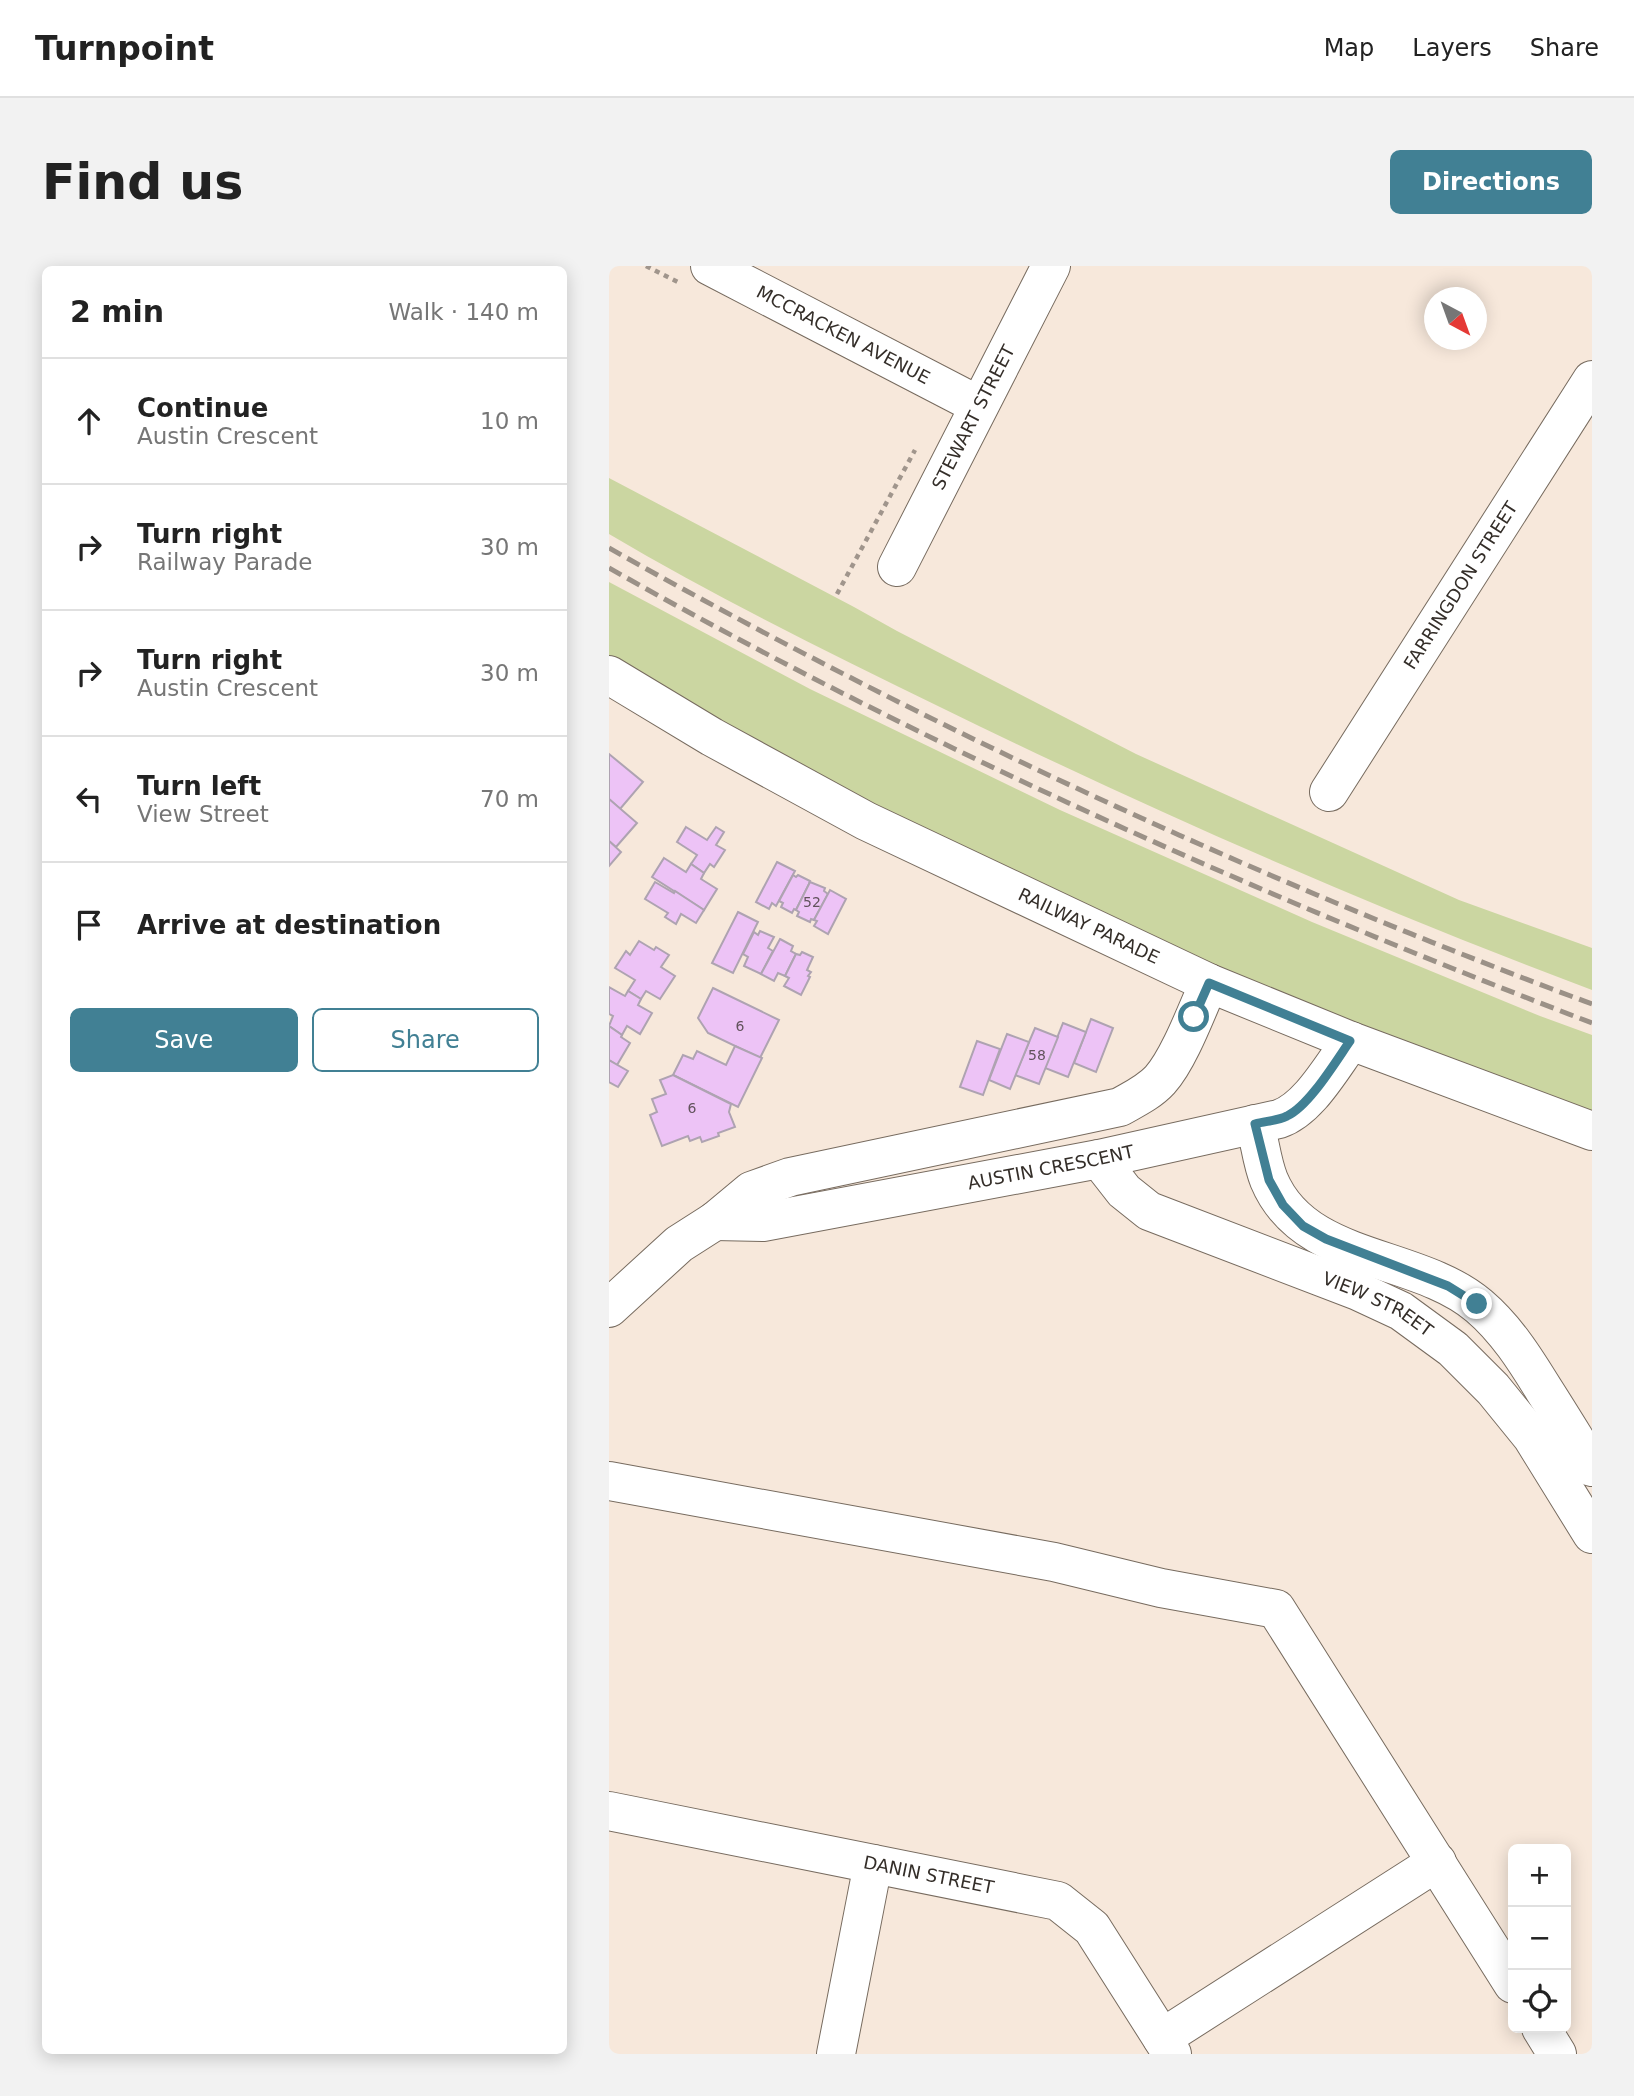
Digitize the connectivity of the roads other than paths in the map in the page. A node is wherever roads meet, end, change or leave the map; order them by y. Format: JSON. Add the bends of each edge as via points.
{"nodes":[{"id":1,"x":710,"y":266,"type":"edge"},
{"id":2,"x":1051,"y":266,"type":"edge"},
{"id":3,"x":1592,"y":380,"type":"edge"},
{"id":4,"x":978,"y":405,"type":"junction"},
{"id":5,"x":897,"y":567,"type":"dead end"},
{"id":6,"x":609,"y":675,"type":"edge"},
{"id":7,"x":1329,"y":792,"type":"dead end"},
{"id":8,"x":1209,"y":983,"type":"junction"},
{"id":9,"x":1350,"y":1041,"type":"junction"},
{"id":10,"x":1255,"y":1124,"type":"junction"},
{"id":11,"x":1592,"y":1131,"type":"edge"},
{"id":12,"x":1099,"y":1159,"type":"junction"},
{"id":13,"x":715,"y":1221,"type":"junction"},
{"id":14,"x":609,"y":1308,"type":"edge"},
{"id":15,"x":1592,"y":1466,"type":"edge"},
{"id":16,"x":609,"y":1481,"type":"edge"},
{"id":17,"x":1592,"y":1534,"type":"edge"},
{"id":18,"x":609,"y":1811,"type":"edge"},
{"id":19,"x":1437,"y":1862,"type":"junction"},
{"id":20,"x":873,"y":1864,"type":"junction"},
{"id":21,"x":1508,"y":1976,"type":"edge"},
{"id":22,"x":1544,"y":2033,"type":"edge"},
{"id":23,"x":1167,"y":2046,"type":"edge"},
{"id":24,"x":836,"y":2054,"type":"edge"},
{"id":25,"x":1557,"y":2054,"type":"edge"}],
"edges":[{"from":1,"to":4,"type":"street","name":"MCCRACKEN AVENUE"},
{"from":2,"to":4,"type":"street","name":"STEWART STREET"},
{"from":3,"to":7,"type":"street","name":"FARRINGDON STREET"},
{"from":4,"to":5,"type":"street","name":"STEWART STREET"},
{"from":6,"to":8,"type":"street","name":"RAILWAY PARADE","via":[[866,821]]},
{"from":8,"to":9,"type":"street","name":"RAILWAY PARADE"},
{"from":8,"to":13,"type":"street","via":[[1166,1072],[1145,1093],[1120,1107],[790,1177],[751,1191]]},
{"from":9,"to":10,"type":"street","name":"AUSTIN CRESCENT","via":[[1297,1109]]},
{"from":9,"to":11,"type":"street","name":"RAILWAY PARADE"},
{"from":10,"to":12,"type":"street","name":"AUSTIN CRESCENT"},
{"from":10,"to":15,"type":"street","via":[[1269,1180],[1283,1205],[1303,1226],[1448,1286],[1477,1304],[1518,1349]]},
{"from":12,"to":13,"type":"street","name":"AUSTIN CRESCENT","via":[[763,1222]]},
{"from":12,"to":17,"type":"street","name":"VIEW STREET","via":[[1124,1191],[1149,1212],[1358,1291],[1401,1311],[1453,1349],[1532,1437]]},
{"from":13,"to":14,"type":"street","via":[[679,1244]]},
{"from":16,"to":19,"type":"street","via":[[1054,1562],[1276,1609]]},
{"from":18,"to":20,"type":"street","name":"DANIN STREET"},
{"from":19,"to":21,"type":"street"},
{"from":19,"to":23,"type":"street"},
{"from":20,"to":23,"type":"street","name":"DANIN STREET","via":[[1058,1901],[1092,1928]]},
{"from":20,"to":24,"type":"street"},
{"from":22,"to":25,"type":"street"}]}
